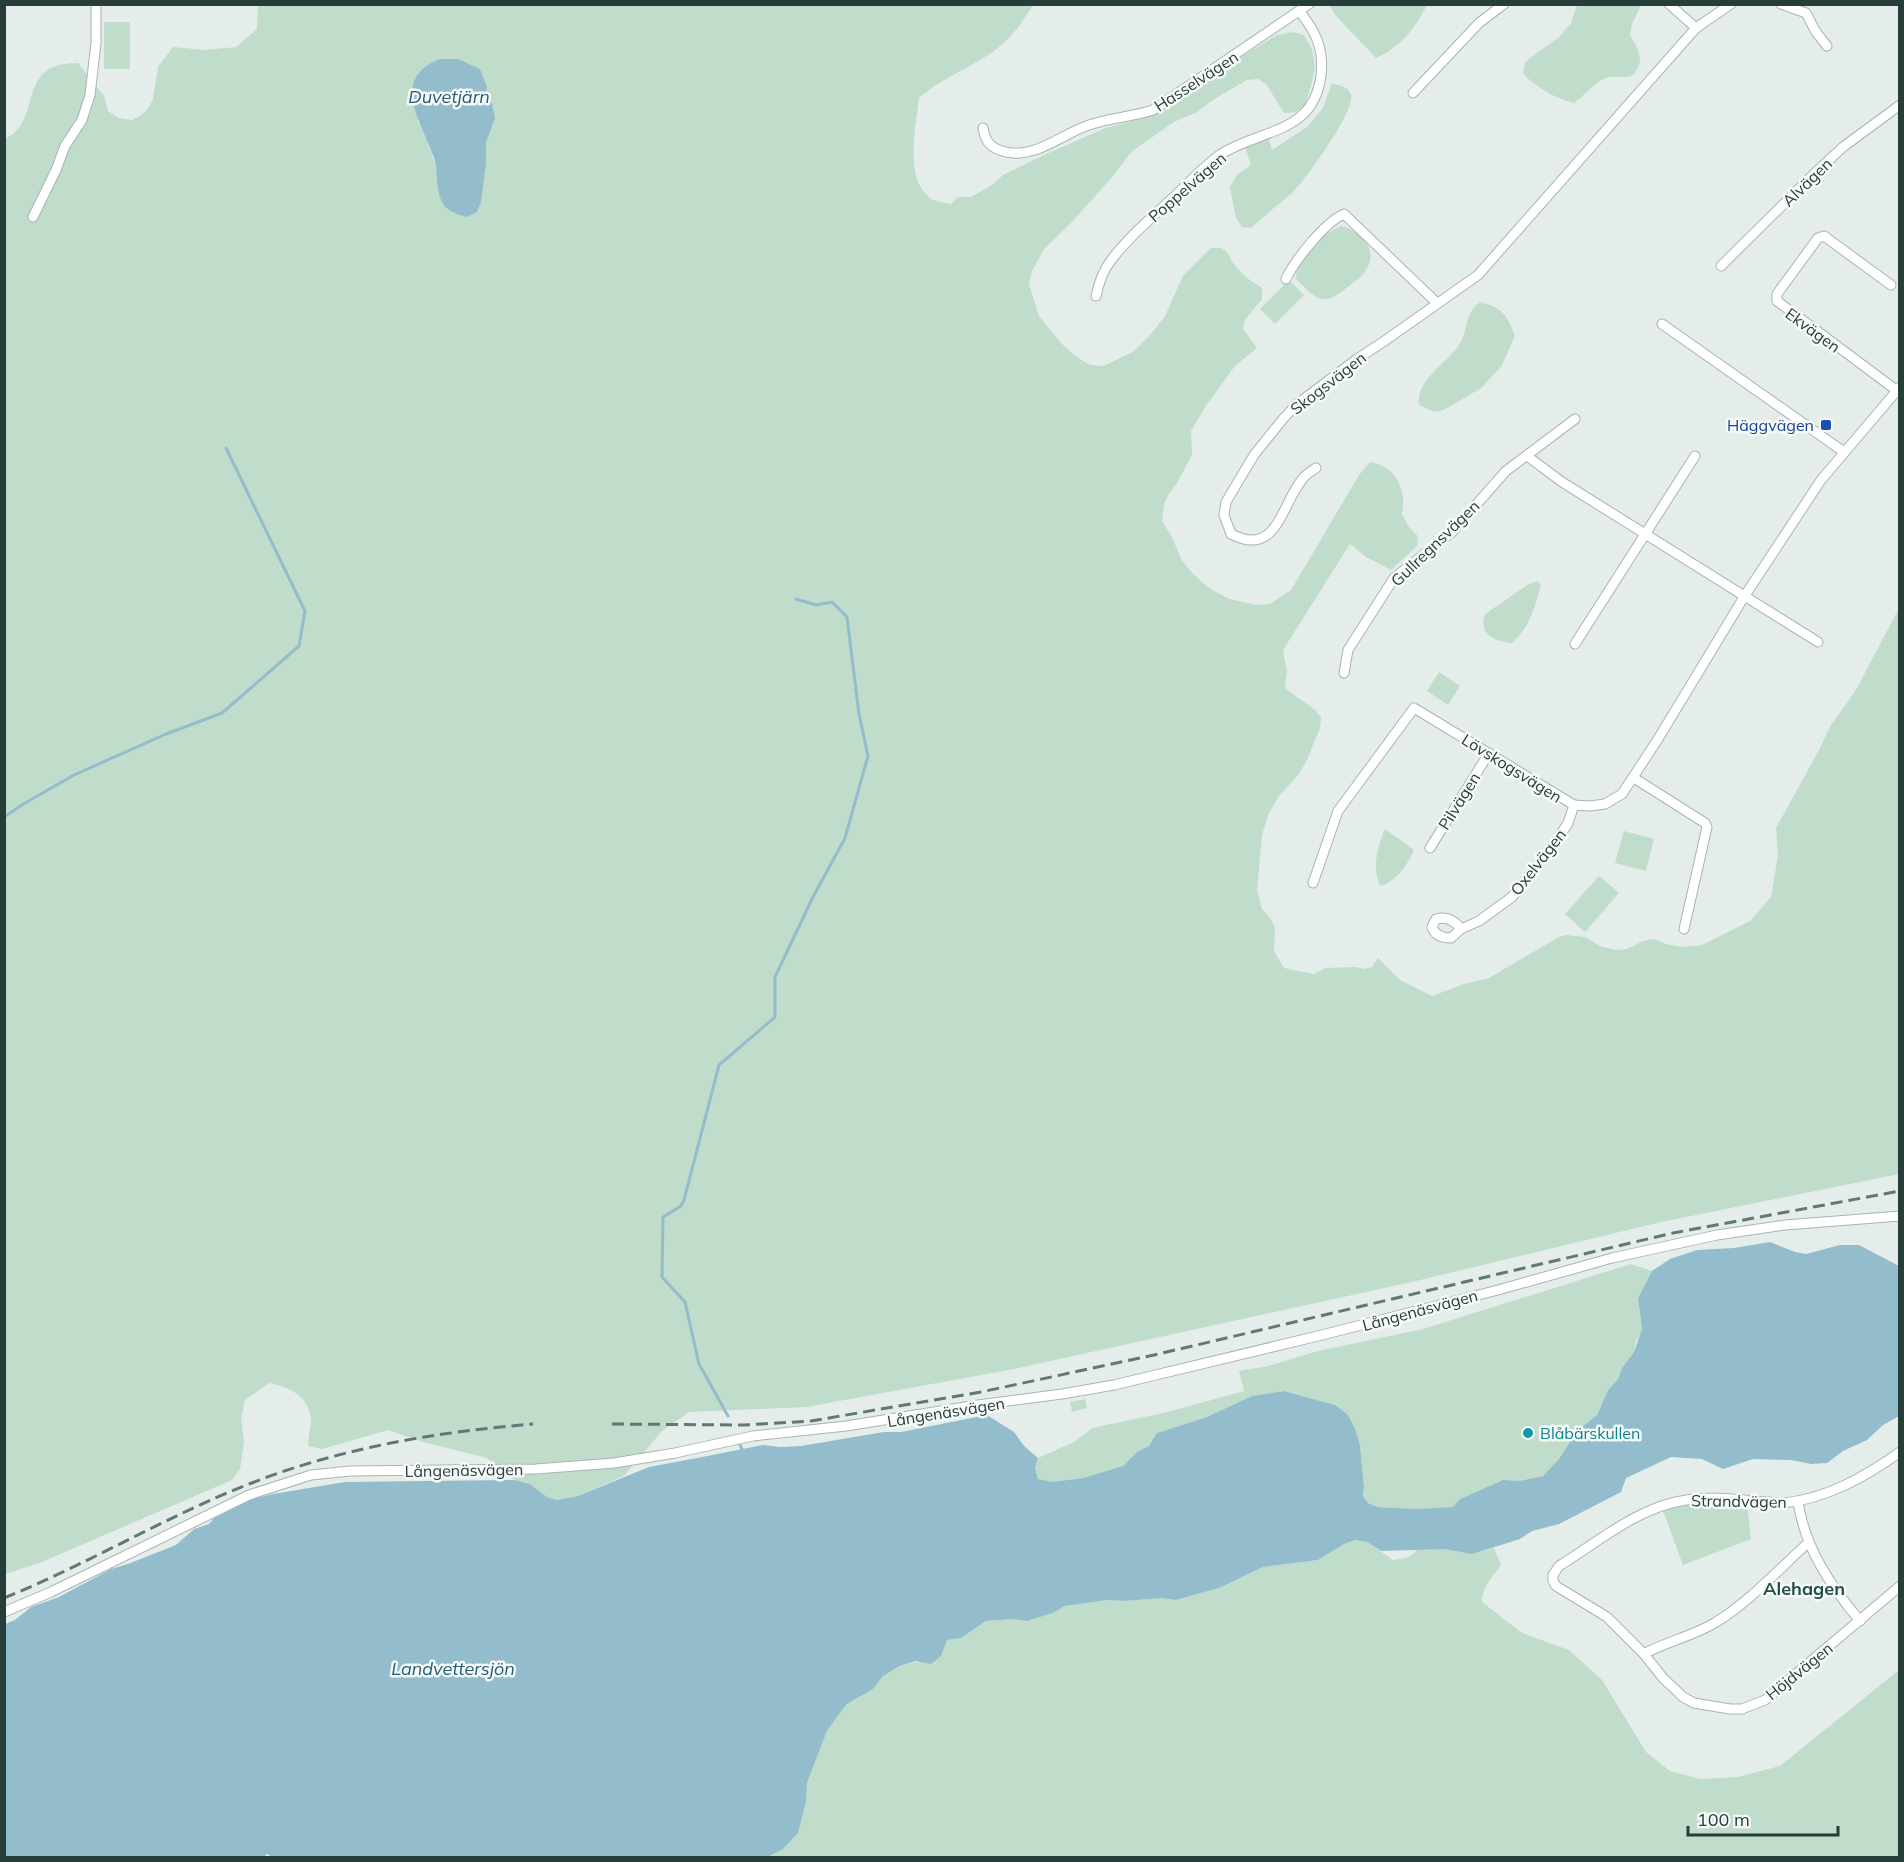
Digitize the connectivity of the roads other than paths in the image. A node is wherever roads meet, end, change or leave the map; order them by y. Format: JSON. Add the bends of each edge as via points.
{"nodes":[{"id":1,"x":96,"y":4,"type":"edge"},
{"id":2,"x":1309,"y":4,"type":"edge"},
{"id":3,"x":1504,"y":4,"type":"edge"},
{"id":4,"x":1669,"y":4,"type":"edge"},
{"id":5,"x":1731,"y":4,"type":"edge"},
{"id":6,"x":1781,"y":4,"type":"edge"},
{"id":7,"x":1300,"y":12,"type":"junction"},
{"id":8,"x":1696,"y":28,"type":"junction"},
{"id":9,"x":1827,"y":46,"type":"dead end"},
{"id":10,"x":1413,"y":93,"type":"dead end"},
{"id":11,"x":1899,"y":105,"type":"edge"},
{"id":12,"x":983,"y":128,"type":"dead end"},
{"id":13,"x":33,"y":217,"type":"dead end"},
{"id":14,"x":1721,"y":266,"type":"dead end"},
{"id":15,"x":1286,"y":279,"type":"dead end"},
{"id":16,"x":1891,"y":285,"type":"dead end"},
{"id":17,"x":1096,"y":296,"type":"dead end"},
{"id":18,"x":1437,"y":303,"type":"junction"},
{"id":19,"x":1662,"y":324,"type":"dead end"},
{"id":20,"x":1898,"y":391,"type":"edge"},
{"id":21,"x":1575,"y":419,"type":"dead end"},
{"id":22,"x":1844,"y":452,"type":"junction"},
{"id":23,"x":1527,"y":456,"type":"junction"},
{"id":24,"x":1695,"y":456,"type":"dead end"},
{"id":25,"x":1316,"y":468,"type":"dead end"},
{"id":26,"x":1644,"y":532,"type":"junction"},
{"id":27,"x":1744,"y":597,"type":"junction"},
{"id":28,"x":1818,"y":642,"type":"dead end"},
{"id":29,"x":1575,"y":644,"type":"dead end"},
{"id":30,"x":1344,"y":673,"type":"dead end"},
{"id":31,"x":1489,"y":753,"type":"junction"},
{"id":32,"x":1634,"y":778,"type":"junction"},
{"id":33,"x":1574,"y":805,"type":"junction"},
{"id":34,"x":1430,"y":848,"type":"dead end"},
{"id":35,"x":1313,"y":883,"type":"dead end"},
{"id":36,"x":1684,"y":928,"type":"dead end"},
{"id":37,"x":1461,"y":929,"type":"dead end"},
{"id":38,"x":1899,"y":1216,"type":"edge"},
{"id":39,"x":1899,"y":1452,"type":"edge"},
{"id":40,"x":1798,"y":1502,"type":"junction"},
{"id":41,"x":1808,"y":1543,"type":"junction"},
{"id":42,"x":1553,"y":1575,"type":"joint"},
{"id":43,"x":1899,"y":1586,"type":"edge"},
{"id":44,"x":4,"y":1612,"type":"edge"},
{"id":45,"x":1860,"y":1621,"type":"junction"},
{"id":46,"x":1644,"y":1654,"type":"junction"}],
"edges":[{"from":1,"to":13,"type":"street","via":[[90,95],[82,120]]},
{"from":2,"to":7,"type":"street","name":"Hasselvägen"},
{"from":3,"to":10,"type":"street","via":[[1479,23]]},
{"from":4,"to":8,"type":"street"},
{"from":5,"to":8,"type":"street","name":"Skogsvägen"},
{"from":6,"to":9,"type":"street","via":[[1806,13]]},
{"from":7,"to":12,"type":"street","name":"Hasselvägen","via":[[1153,110],[1088,125],[1025,152],[1013,153],[991,146]]},
{"from":7,"to":17,"type":"street","name":"Poppelvägen","via":[[1322,51],[1320,81],[1311,108],[1291,124],[1243,142],[1219,156],[1112,259],[1098,283]]},
{"from":8,"to":18,"type":"street","name":"Skogsvägen","via":[[1487,266]]},
{"from":11,"to":14,"type":"street","name":"Alvägen","via":[[1816,172]]},
{"from":15,"to":18,"type":"street","via":[[1298,258],[1344,214]]},
{"from":16,"to":20,"type":"street","name":"Ekvägen","via":[[1824,236],[1818,238],[1777,294],[1777,301]]},
{"from":18,"to":25,"type":"street","name":"Skogsvägen","via":[[1357,358],[1283,419],[1254,455],[1226,502],[1224,515],[1231,534],[1255,541],[1270,533],[1304,477]]},
{"from":19,"to":22,"type":"street"},
{"from":20,"to":22,"type":"street","name":"Lövskogsvägen"},
{"from":21,"to":23,"type":"street","name":"Gullregnsvägen"},
{"from":22,"to":27,"type":"street","name":"Lövskogsvägen","via":[[1821,480]]},
{"from":23,"to":26,"type":"street"},
{"from":23,"to":30,"type":"street","name":"Gullregnsvägen","via":[[1506,471],[1452,532],[1394,578],[1348,651]]},
{"from":24,"to":26,"type":"street"},
{"from":26,"to":27,"type":"street"},
{"from":26,"to":29,"type":"street"},
{"from":27,"to":28,"type":"street"},
{"from":27,"to":32,"type":"street","name":"Lövskogsvägen"},
{"from":31,"to":33,"type":"street","name":"Lövskogsvägen"},
{"from":31,"to":34,"type":"street","name":"Pilvägen"},
{"from":31,"to":35,"type":"street","name":"Lövskogsvägen","via":[[1414,708],[1338,811]]},
{"from":32,"to":33,"type":"street","name":"Lövskogsvägen","via":[[1612,801]]},
{"from":32,"to":36,"type":"street","via":[[1707,827]]},
{"from":33,"to":37,"type":"street","name":"Oxelvägen","via":[[1557,840],[1512,897]]},
{"from":38,"to":44,"type":"street","name":"Långenäsvägen","via":[[1717,1235],[1612,1258],[1281,1345],[1062,1394],[753,1436],[614,1463],[311,1475],[249,1495],[51,1593]]},
{"from":39,"to":40,"type":"street","name":"Strandvägen","via":[[1834,1491]]},
{"from":40,"to":41,"type":"street"},
{"from":40,"to":42,"type":"street","name":"Strandvägen","via":[[1708,1498],[1673,1502],[1636,1517],[1559,1566]]},
{"from":41,"to":45,"type":"street","via":[[1842,1600]]},
{"from":41,"to":46,"type":"street","via":[[1716,1623]]},
{"from":42,"to":46,"type":"street","name":"Höjdvägen","via":[[1556,1586],[1607,1617]]},
{"from":43,"to":45,"type":"street","name":"Höjdvägen"},
{"from":45,"to":46,"type":"street","name":"Höjdvägen","via":[[1765,1700],[1742,1709],[1694,1703],[1675,1690]]}]}
